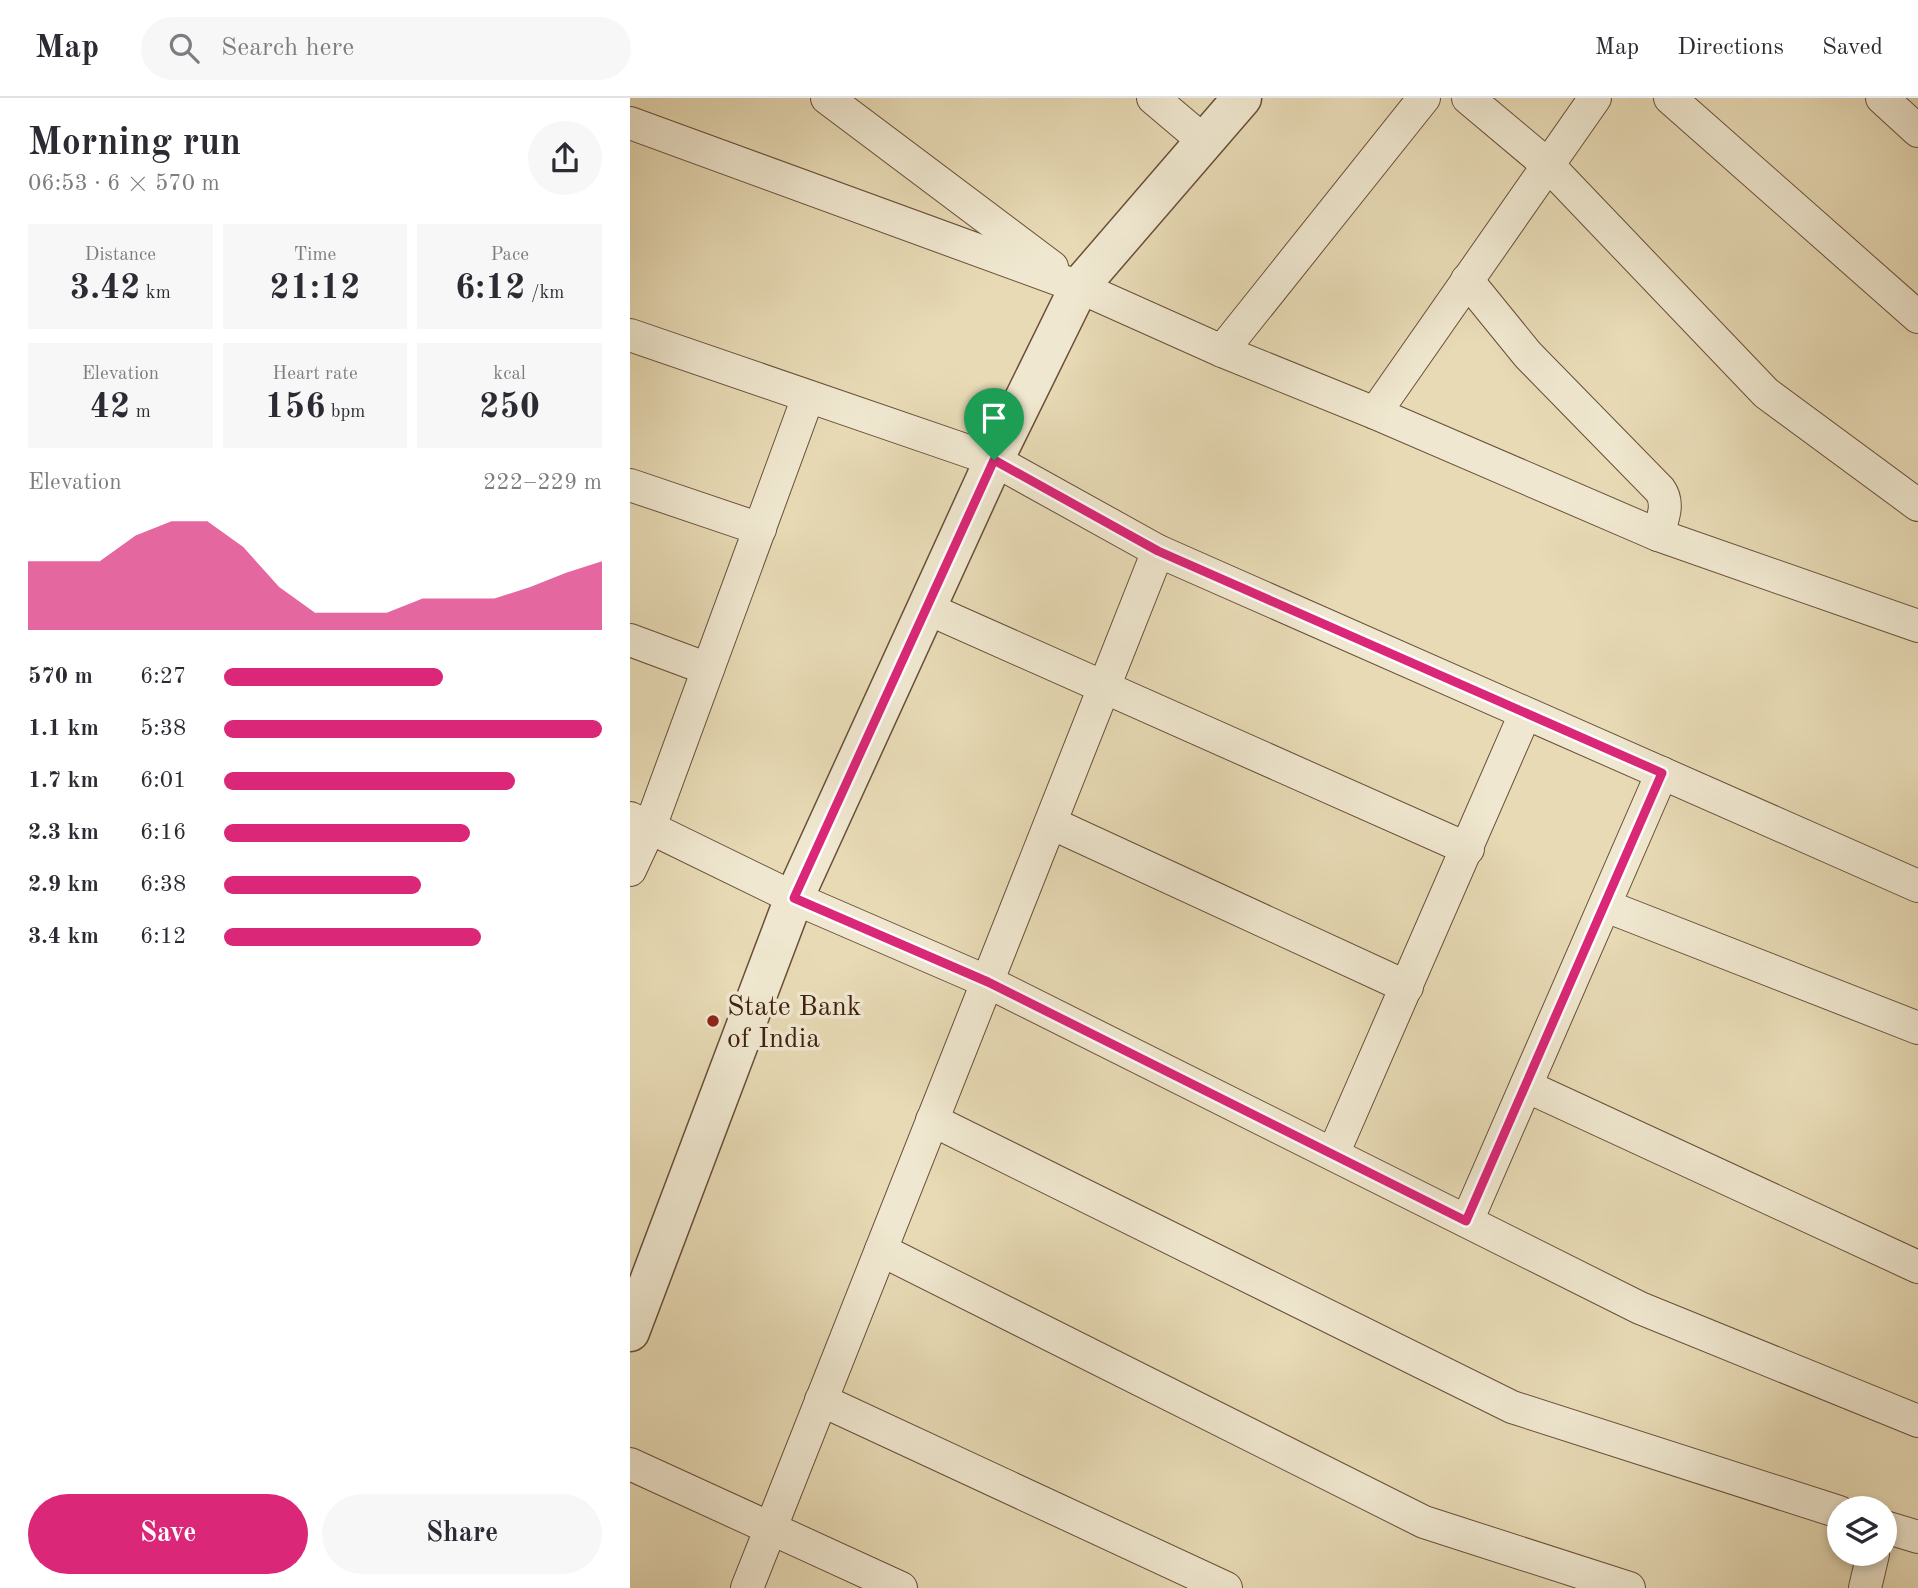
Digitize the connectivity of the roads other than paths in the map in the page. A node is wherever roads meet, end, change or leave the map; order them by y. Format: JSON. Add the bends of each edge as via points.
{"nodes":[{"id":1,"x":827,"y":98,"type":"edge"},
{"id":2,"x":1153,"y":98,"type":"edge"},
{"id":3,"x":1242,"y":98,"type":"edge"},
{"id":4,"x":1424,"y":98,"type":"edge"},
{"id":5,"x":1468,"y":98,"type":"edge"},
{"id":6,"x":1595,"y":98,"type":"edge"},
{"id":7,"x":1670,"y":98,"type":"edge"},
{"id":8,"x":1882,"y":98,"type":"edge"},
{"id":9,"x":630,"y":123,"type":"edge"},
{"id":10,"x":1918,"y":131,"type":"edge"},
{"id":11,"x":1205,"y":142,"type":"junction"},
{"id":12,"x":1549,"y":166,"type":"junction"},
{"id":13,"x":1467,"y":280,"type":"junction"},
{"id":14,"x":1079,"y":287,"type":"junction"},
{"id":15,"x":1918,"y":317,"type":"edge"},
{"id":16,"x":630,"y":335,"type":"edge"},
{"id":17,"x":1222,"y":351,"type":"junction"},
{"id":18,"x":808,"y":397,"type":"junction"},
{"id":19,"x":1375,"y":412,"type":"junction"},
{"id":20,"x":994,"y":460,"type":"junction"},
{"id":21,"x":630,"y":485,"type":"edge"},
{"id":22,"x":1918,"y":505,"type":"edge"},
{"id":23,"x":760,"y":528,"type":"junction"},
{"id":24,"x":1658,"y":535,"type":"junction"},
{"id":25,"x":1158,"y":551,"type":"junction"},
{"id":26,"x":926,"y":608,"type":"junction"},
{"id":27,"x":1918,"y":626,"type":"edge"},
{"id":28,"x":630,"y":640,"type":"edge"},
{"id":29,"x":708,"y":668,"type":"junction"},
{"id":30,"x":1103,"y":688,"type":"junction"},
{"id":31,"x":1525,"y":714,"type":"junction"},
{"id":32,"x":1662,"y":773,"type":"junction"},
{"id":33,"x":640,"y":822,"type":"edge"},
{"id":34,"x":1051,"y":824,"type":"junction"},
{"id":35,"x":1468,"y":849,"type":"junction"},
{"id":36,"x":630,"y":870,"type":"edge"},
{"id":37,"x":1918,"y":886,"type":"edge"},
{"id":38,"x":794,"y":898,"type":"junction"},
{"id":39,"x":1606,"y":905,"type":"junction"},
{"id":40,"x":988,"y":982,"type":"junction"},
{"id":41,"x":1407,"y":988,"type":"junction"},
{"id":42,"x":1918,"y":1028,"type":"edge"},
{"id":43,"x":1526,"y":1086,"type":"junction"},
{"id":44,"x":932,"y":1120,"type":"junction"},
{"id":45,"x":1333,"y":1154,"type":"junction"},
{"id":46,"x":1466,"y":1221,"type":"junction"},
{"id":47,"x":881,"y":1250,"type":"junction"},
{"id":48,"x":1918,"y":1267,"type":"edge"},
{"id":49,"x":630,"y":1332,"type":"edge"},
{"id":50,"x":821,"y":1400,"type":"junction"},
{"id":51,"x":1918,"y":1421,"type":"edge"},
{"id":52,"x":630,"y":1464,"type":"edge"},
{"id":53,"x":1827,"y":1508,"type":"edge"},
{"id":54,"x":769,"y":1528,"type":"junction"},
{"id":55,"x":1897,"y":1531,"type":"edge"},
{"id":56,"x":1918,"y":1537,"type":"edge"},
{"id":57,"x":1870,"y":1566,"type":"edge"},
{"id":58,"x":747,"y":1588,"type":"edge"},
{"id":59,"x":901,"y":1588,"type":"edge"},
{"id":60,"x":1226,"y":1588,"type":"edge"},
{"id":61,"x":1629,"y":1588,"type":"edge"},
{"id":62,"x":1865,"y":1588,"type":"edge"}],
"edges":[{"from":1,"to":14,"type":"street"},
{"from":2,"to":11,"type":"street"},
{"from":3,"to":11,"type":"street"},
{"from":4,"to":17,"type":"street"},
{"from":5,"to":12,"type":"street"},
{"from":6,"to":12,"type":"street"},
{"from":7,"to":15,"type":"street"},
{"from":8,"to":10,"type":"street"},
{"from":9,"to":14,"type":"street"},
{"from":11,"to":14,"type":"street"},
{"from":12,"to":13,"type":"street"},
{"from":12,"to":22,"type":"street","via":[[1766,393]]},
{"from":13,"to":19,"type":"street"},
{"from":13,"to":24,"type":"street","via":[[1528,355],[1660,490],[1665,506]]},
{"from":14,"to":17,"type":"street"},
{"from":14,"to":20,"type":"street"},
{"from":16,"to":18,"type":"street"},
{"from":17,"to":19,"type":"street"},
{"from":18,"to":20,"type":"street"},
{"from":18,"to":23,"type":"street"},
{"from":19,"to":24,"type":"street"},
{"from":20,"to":25,"type":"street"},
{"from":20,"to":26,"type":"street"},
{"from":21,"to":23,"type":"street"},
{"from":23,"to":29,"type":"street"},
{"from":24,"to":27,"type":"street"},
{"from":25,"to":30,"type":"street"},
{"from":25,"to":31,"type":"street"},
{"from":26,"to":30,"type":"street"},
{"from":26,"to":38,"type":"street"},
{"from":28,"to":29,"type":"street"},
{"from":29,"to":33,"type":"street"},
{"from":30,"to":34,"type":"street"},
{"from":30,"to":35,"type":"street"},
{"from":31,"to":32,"type":"street"},
{"from":31,"to":35,"type":"street"},
{"from":32,"to":37,"type":"street"},
{"from":32,"to":39,"type":"street"},
{"from":33,"to":36,"type":"street"},
{"from":33,"to":38,"type":"street"},
{"from":34,"to":40,"type":"street"},
{"from":34,"to":41,"type":"street"},
{"from":35,"to":41,"type":"street"},
{"from":38,"to":40,"type":"street"},
{"from":38,"to":49,"type":"street"},
{"from":39,"to":42,"type":"street"},
{"from":39,"to":43,"type":"street"},
{"from":40,"to":44,"type":"street"},
{"from":40,"to":45,"type":"street"},
{"from":41,"to":45,"type":"street"},
{"from":43,"to":46,"type":"street"},
{"from":43,"to":48,"type":"street"},
{"from":44,"to":47,"type":"street"},
{"from":44,"to":53,"type":"street","via":[[1512,1407]]},
{"from":45,"to":46,"type":"street"},
{"from":46,"to":51,"type":"street","via":[[1640,1308]]},
{"from":47,"to":50,"type":"street"},
{"from":47,"to":61,"type":"street","via":[[1424,1522]]},
{"from":50,"to":54,"type":"street"},
{"from":50,"to":60,"type":"street"},
{"from":52,"to":54,"type":"street"},
{"from":54,"to":58,"type":"street"},
{"from":54,"to":59,"type":"street"},
{"from":55,"to":56,"type":"street"},
{"from":57,"to":62,"type":"street"}]}
